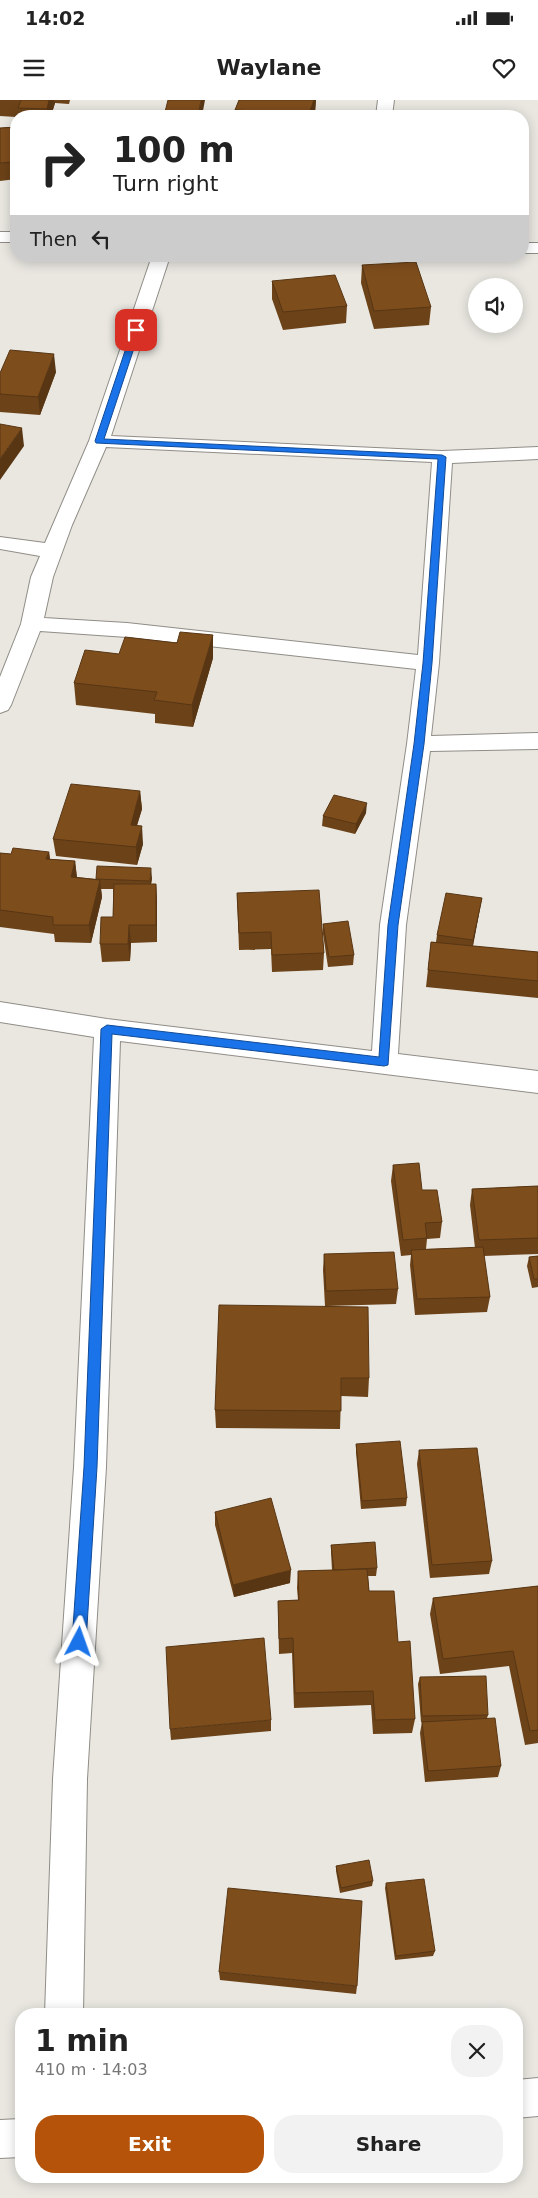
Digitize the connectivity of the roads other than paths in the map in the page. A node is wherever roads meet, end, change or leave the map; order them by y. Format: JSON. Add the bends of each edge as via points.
{"nodes":[{"id":1,"x":159,"y":262,"type":"edge"},
{"id":2,"x":99,"y":441,"type":"junction"},
{"id":3,"x":538,"y":453,"type":"edge"},
{"id":4,"x":442,"y":457,"type":"junction"},
{"id":5,"x":0,"y":543,"type":"edge"},
{"id":6,"x":52,"y":551,"type":"junction"},
{"id":7,"x":32,"y":624,"type":"junction"},
{"id":8,"x":428,"y":663,"type":"junction"},
{"id":9,"x":0,"y":705,"type":"edge"},
{"id":10,"x":538,"y":741,"type":"edge"},
{"id":11,"x":419,"y":744,"type":"junction"},
{"id":12,"x":0,"y":1012,"type":"edge"},
{"id":13,"x":107,"y":1029,"type":"junction"},
{"id":14,"x":384,"y":1062,"type":"junction"},
{"id":15,"x":538,"y":1082,"type":"edge"},
{"id":16,"x":64,"y":2008,"type":"edge"},
{"id":17,"x":538,"y":2097,"type":"edge"},
{"id":18,"x":523,"y":2098,"type":"edge"},
{"id":19,"x":15,"y":2138,"type":"edge"},
{"id":20,"x":0,"y":2139,"type":"edge"}],
"edges":[{"from":1,"to":2,"type":"street"},
{"from":2,"to":4,"type":"street"},
{"from":2,"to":6,"type":"street"},
{"from":3,"to":4,"type":"street"},
{"from":4,"to":8,"type":"street"},
{"from":5,"to":6,"type":"street"},
{"from":6,"to":7,"type":"street","via":[[42,577]]},
{"from":7,"to":8,"type":"street","via":[[127,630]]},
{"from":7,"to":9,"type":"street"},
{"from":8,"to":11,"type":"street"},
{"from":10,"to":11,"type":"street"},
{"from":11,"to":14,"type":"street","via":[[393,925]]},
{"from":12,"to":13,"type":"street"},
{"from":13,"to":14,"type":"street"},
{"from":13,"to":16,"type":"street","via":[[90,1467],[70,1779]]},
{"from":14,"to":15,"type":"street"},
{"from":17,"to":18,"type":"street"},
{"from":19,"to":20,"type":"street"}]}
